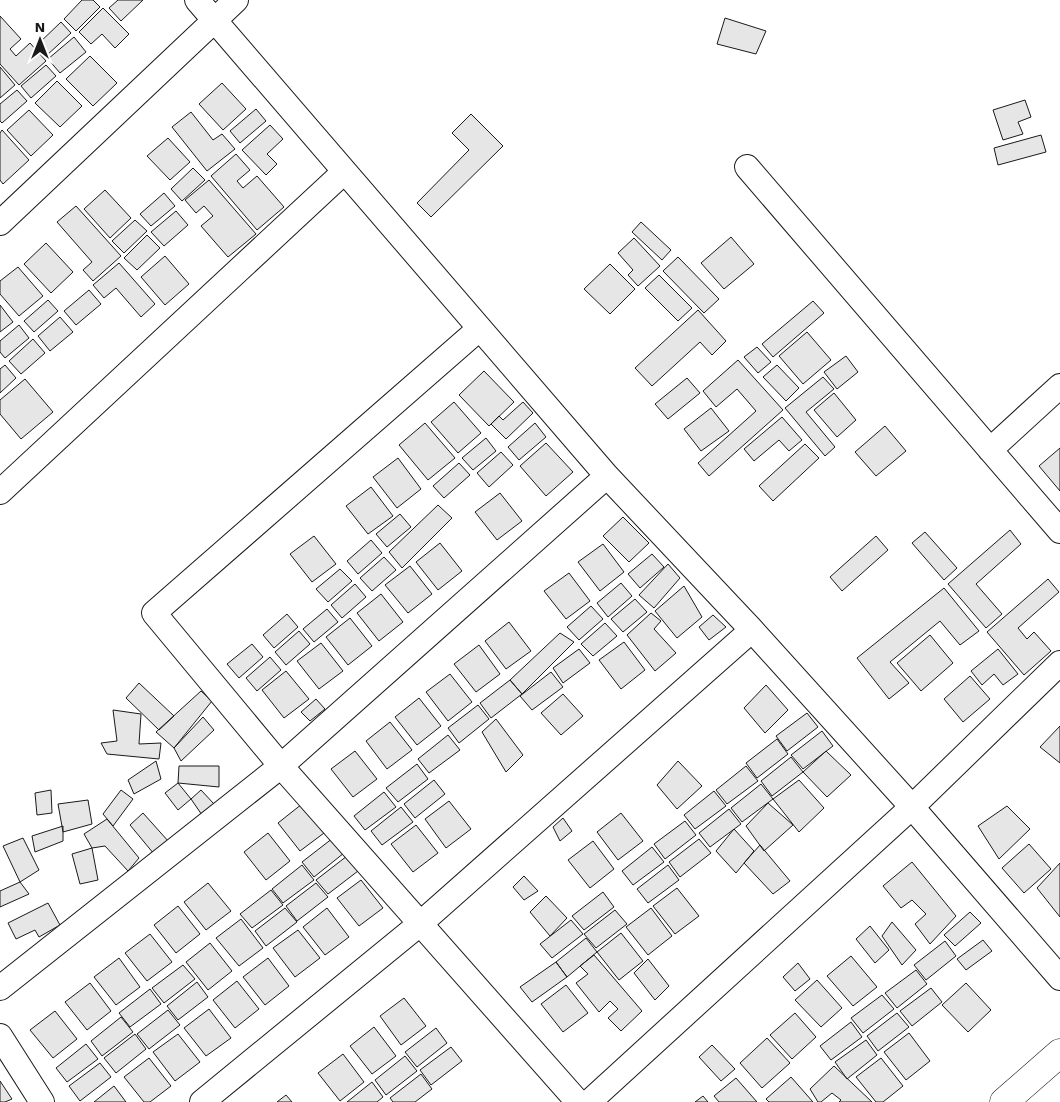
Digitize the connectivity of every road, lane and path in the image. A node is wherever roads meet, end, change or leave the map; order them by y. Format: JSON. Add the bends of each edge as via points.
{"nodes":[{"id":1,"x":197,"y":0,"type":"edge"},
{"id":2,"x":236,"y":0,"type":"edge"},
{"id":3,"x":214,"y":21,"type":"junction"},
{"id":4,"x":747,"y":167,"type":"dead end"},
{"id":5,"x":344,"y":172,"type":"junction"},
{"id":6,"x":0,"y":223,"type":"edge"},
{"id":7,"x":479,"y":328,"type":"junction"},
{"id":8,"x":1060,"y":386,"type":"edge"},
{"id":9,"x":990,"y":450,"type":"junction"},
{"id":10,"x":607,"y":476,"type":"junction"},
{"id":11,"x":0,"y":492,"type":"edge"},
{"id":12,"x":1060,"y":530,"type":"edge"},
{"id":13,"x":752,"y":630,"type":"junction"},
{"id":14,"x":1060,"y":663,"type":"edge"},
{"id":15,"x":281,"y":766,"type":"junction"},
{"id":16,"x":912,"y":807,"type":"junction"},
{"id":17,"x":421,"y":923,"type":"junction"},
{"id":18,"x":1060,"y":978,"type":"edge"},
{"id":19,"x":0,"y":988,"type":"edge"},
{"id":20,"x":0,"y":1036,"type":"edge"},
{"id":21,"x":1060,"y":1053,"type":"edge"},
{"id":22,"x":42,"y":1102,"type":"edge"},
{"id":23,"x":202,"y":1102,"type":"edge"},
{"id":24,"x":578,"y":1102,"type":"edge"},
{"id":25,"x":590,"y":1102,"type":"edge"},
{"id":26,"x":1004,"y":1102,"type":"edge"}],
"edges":[{"from":1,"to":3,"type":"street"},
{"from":2,"to":3,"type":"street"},
{"from":3,"to":5,"type":"street"},
{"from":3,"to":6,"type":"street"},
{"from":4,"to":9,"type":"street"},
{"from":5,"to":7,"type":"street"},
{"from":5,"to":11,"type":"street"},
{"from":7,"to":10,"type":"street"},
{"from":7,"to":15,"type":"street","via":[[154,614]]},
{"from":8,"to":9,"type":"street"},
{"from":9,"to":12,"type":"street"},
{"from":10,"to":13,"type":"street"},
{"from":10,"to":15,"type":"street"},
{"from":13,"to":16,"type":"street"},
{"from":13,"to":17,"type":"street"},
{"from":14,"to":16,"type":"street"},
{"from":15,"to":17,"type":"street"},
{"from":15,"to":19,"type":"street"},
{"from":16,"to":18,"type":"street"},
{"from":16,"to":25,"type":"street"},
{"from":17,"to":23,"type":"street"},
{"from":17,"to":24,"type":"street"},
{"from":20,"to":22,"type":"street"},
{"from":21,"to":26,"type":"street"}]}
